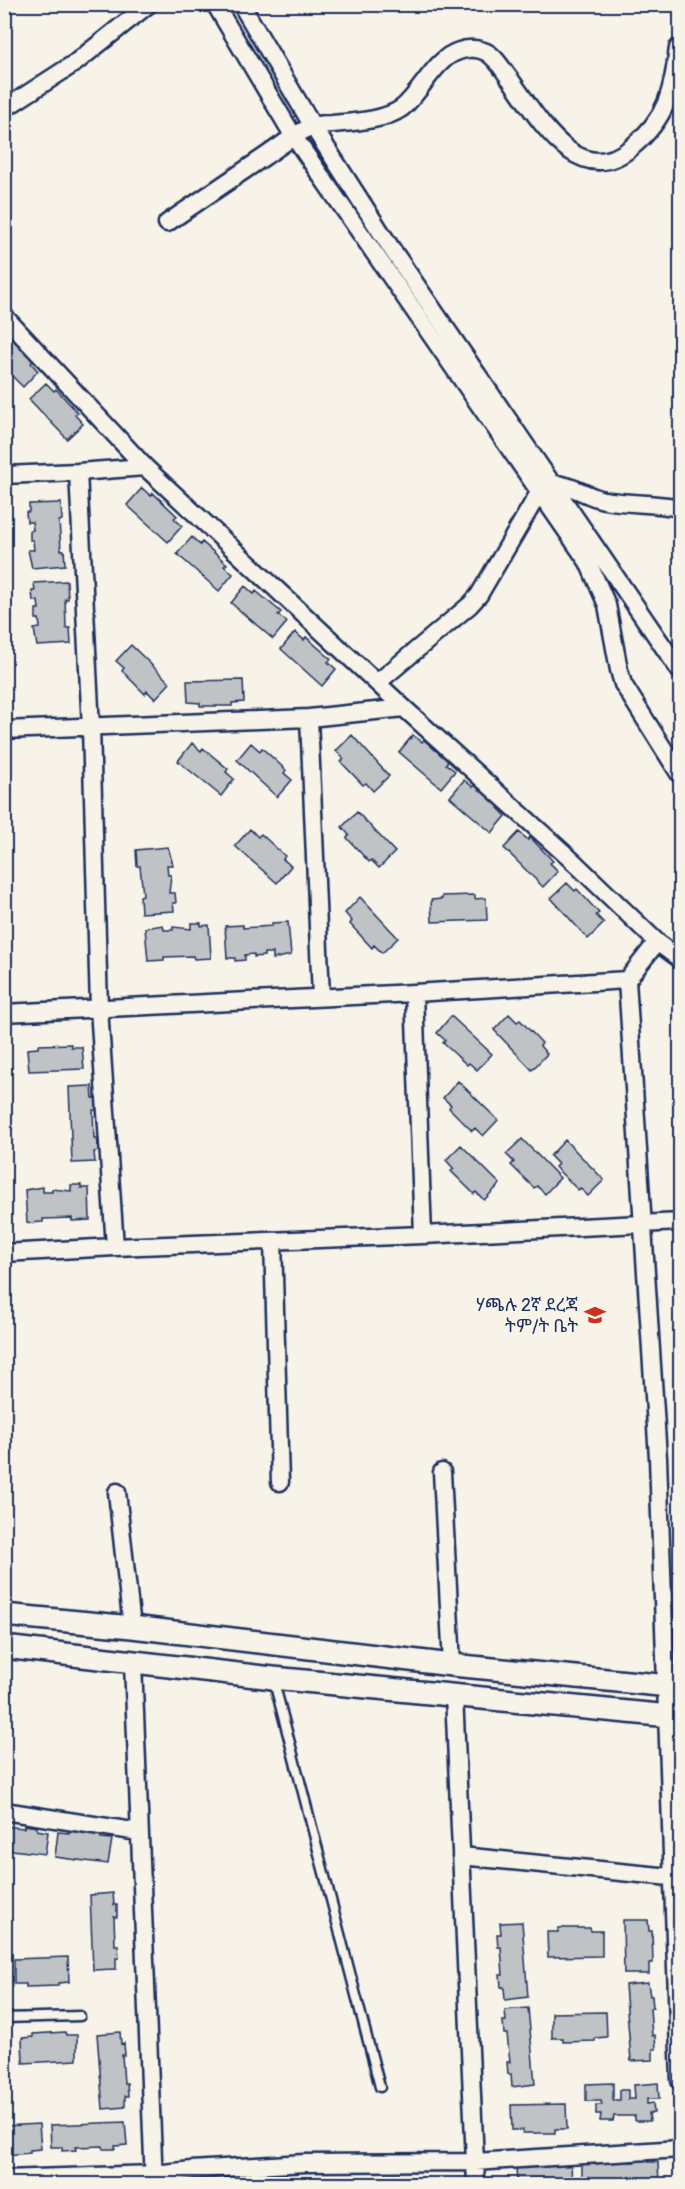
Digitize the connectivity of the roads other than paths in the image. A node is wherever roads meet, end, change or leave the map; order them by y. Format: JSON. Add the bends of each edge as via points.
{"nodes":[{"id":1,"x":149,"y":4,"type":"edge"},
{"id":2,"x":215,"y":4,"type":"edge"},
{"id":3,"x":241,"y":4,"type":"edge"},
{"id":4,"x":678,"y":48,"type":"dead end"},
{"id":5,"x":4,"y":109,"type":"edge"},
{"id":6,"x":312,"y":125,"type":"junction"},
{"id":7,"x":294,"y":137,"type":"junction"},
{"id":8,"x":167,"y":223,"type":"dead end"},
{"id":9,"x":4,"y":316,"type":"edge"},
{"id":10,"x":145,"y":467,"type":"junction"},
{"id":11,"x":78,"y":472,"type":"junction"},
{"id":12,"x":4,"y":475,"type":"edge"},
{"id":13,"x":547,"y":488,"type":"junction"},
{"id":14,"x":681,"y":504,"type":"edge"},
{"id":15,"x":680,"y":667,"type":"edge"},
{"id":16,"x":377,"y":683,"type":"junction"},
{"id":17,"x":404,"y":708,"type":"junction"},
{"id":18,"x":309,"y":718,"type":"junction"},
{"id":19,"x":90,"y":728,"type":"junction"},
{"id":20,"x":4,"y":730,"type":"edge"},
{"id":21,"x":681,"y":775,"type":"edge"},
{"id":22,"x":657,"y":942,"type":"junction"},
{"id":23,"x":681,"y":960,"type":"edge"},
{"id":24,"x":627,"y":980,"type":"junction"},
{"id":25,"x":414,"y":993,"type":"junction"},
{"id":26,"x":321,"y":997,"type":"junction"},
{"id":27,"x":99,"y":1008,"type":"junction"},
{"id":28,"x":4,"y":1013,"type":"edge"},
{"id":29,"x":681,"y":1222,"type":"edge"},
{"id":30,"x":643,"y":1224,"type":"junction"},
{"id":31,"x":423,"y":1235,"type":"junction"},
{"id":32,"x":273,"y":1241,"type":"junction"},
{"id":33,"x":116,"y":1247,"type":"junction"},
{"id":34,"x":4,"y":1253,"type":"edge"},
{"id":35,"x":442,"y":1472,"type":"dead end"},
{"id":36,"x":280,"y":1482,"type":"dead end"},
{"id":37,"x":117,"y":1492,"type":"dead end"},
{"id":38,"x":4,"y":1615,"type":"edge"},
{"id":39,"x":132,"y":1627,"type":"junction"},
{"id":40,"x":4,"y":1647,"type":"edge"},
{"id":41,"x":133,"y":1663,"type":"junction"},
{"id":42,"x":452,"y":1665,"type":"junction"},
{"id":43,"x":273,"y":1678,"type":"junction"},
{"id":44,"x":673,"y":1686,"type":"edge"},
{"id":45,"x":454,"y":1695,"type":"junction"},
{"id":46,"x":673,"y":1716,"type":"edge"},
{"id":47,"x":4,"y":1811,"type":"edge"},
{"id":48,"x":139,"y":1832,"type":"junction"},
{"id":49,"x":461,"y":1856,"type":"junction"},
{"id":50,"x":676,"y":1878,"type":"edge"},
{"id":51,"x":80,"y":2016,"type":"dead end"},
{"id":52,"x":4,"y":2018,"type":"edge"},
{"id":53,"x":681,"y":2081,"type":"edge"},
{"id":54,"x":380,"y":2087,"type":"dead end"},
{"id":55,"x":681,"y":2149,"type":"edge"},
{"id":56,"x":475,"y":2162,"type":"junction"},
{"id":57,"x":4,"y":2179,"type":"edge"},
{"id":58,"x":154,"y":2179,"type":"edge"},
{"id":59,"x":476,"y":2184,"type":"edge"}],
"edges":[{"from":1,"to":5,"type":"street","via":[[75,63]]},
{"from":2,"to":7,"type":"street"},
{"from":3,"to":6,"type":"street"},
{"from":4,"to":6,"type":"street","via":[[666,106],[634,145],[619,157],[604,162],[587,161],[562,145],[500,65],[487,53],[475,49],[458,51],[445,59],[402,108],[389,115]]},
{"from":6,"to":7,"type":"street"},
{"from":6,"to":13,"type":"street"},
{"from":7,"to":8,"type":"street"},
{"from":7,"to":13,"type":"street"},
{"from":9,"to":10,"type":"street"},
{"from":10,"to":11,"type":"street"},
{"from":10,"to":16,"type":"street"},
{"from":11,"to":12,"type":"street"},
{"from":11,"to":19,"type":"street"},
{"from":13,"to":14,"type":"street","via":[[567,485],[606,500],[674,507]]},
{"from":13,"to":15,"type":"street"},
{"from":13,"to":16,"type":"street","via":[[479,595]]},
{"from":13,"to":21,"type":"street","via":[[606,604],[623,684]]},
{"from":16,"to":17,"type":"street"},
{"from":17,"to":18,"type":"street"},
{"from":17,"to":22,"type":"street"},
{"from":18,"to":19,"type":"street"},
{"from":18,"to":26,"type":"street"},
{"from":19,"to":20,"type":"street"},
{"from":19,"to":27,"type":"street"},
{"from":22,"to":23,"type":"street"},
{"from":22,"to":24,"type":"street"},
{"from":24,"to":25,"type":"street"},
{"from":24,"to":30,"type":"street"},
{"from":25,"to":26,"type":"street"},
{"from":25,"to":31,"type":"street"},
{"from":26,"to":27,"type":"street"},
{"from":27,"to":28,"type":"street"},
{"from":27,"to":33,"type":"street"},
{"from":29,"to":30,"type":"street"},
{"from":30,"to":31,"type":"street"},
{"from":30,"to":44,"type":"street"},
{"from":31,"to":32,"type":"street"},
{"from":32,"to":33,"type":"street"},
{"from":32,"to":36,"type":"street"},
{"from":33,"to":34,"type":"street"},
{"from":35,"to":42,"type":"street"},
{"from":37,"to":39,"type":"street"},
{"from":38,"to":39,"type":"street"},
{"from":39,"to":42,"type":"street"},
{"from":40,"to":41,"type":"street"},
{"from":41,"to":43,"type":"street"},
{"from":41,"to":48,"type":"street"},
{"from":42,"to":44,"type":"street"},
{"from":43,"to":45,"type":"street"},
{"from":43,"to":54,"type":"lane"},
{"from":44,"to":46,"type":"street"},
{"from":45,"to":46,"type":"street"},
{"from":45,"to":49,"type":"street"},
{"from":46,"to":50,"type":"street"},
{"from":47,"to":48,"type":"street"},
{"from":48,"to":58,"type":"street"},
{"from":49,"to":50,"type":"street"},
{"from":49,"to":56,"type":"street"},
{"from":50,"to":53,"type":"street"},
{"from":51,"to":52,"type":"lane"},
{"from":55,"to":56,"type":"street"},
{"from":56,"to":58,"type":"street","via":[[305,2163],[192,2170]]},
{"from":56,"to":59,"type":"street"},
{"from":57,"to":58,"type":"street"}]}
